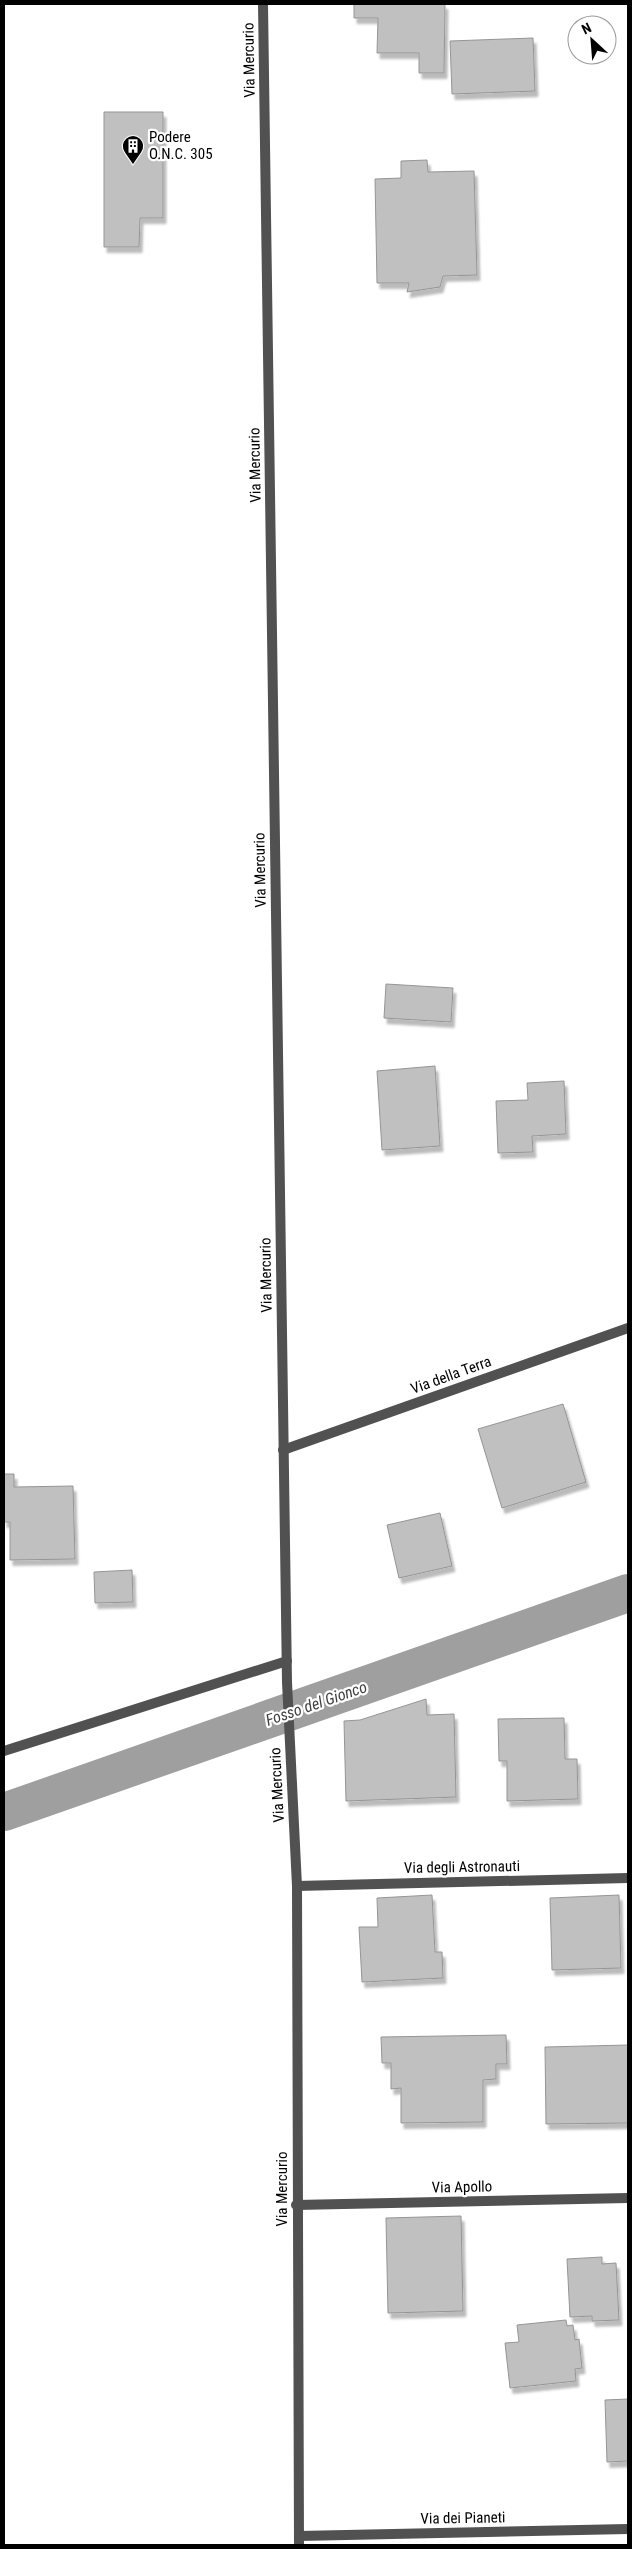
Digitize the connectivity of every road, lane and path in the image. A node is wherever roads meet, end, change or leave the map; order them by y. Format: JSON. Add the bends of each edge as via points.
{"nodes":[{"id":1,"x":263,"y":4,"type":"edge"},
{"id":2,"x":628,"y":1328,"type":"edge"},
{"id":3,"x":284,"y":1450,"type":"junction"},
{"id":4,"x":287,"y":1661,"type":"junction"},
{"id":5,"x":4,"y":1752,"type":"edge"},
{"id":6,"x":628,"y":1878,"type":"edge"},
{"id":7,"x":297,"y":1886,"type":"junction"},
{"id":8,"x":628,"y":2198,"type":"edge"},
{"id":9,"x":296,"y":2205,"type":"junction"},
{"id":10,"x":628,"y":2529,"type":"edge"},
{"id":11,"x":299,"y":2541,"type":"edge"}],
"edges":[{"from":1,"to":3,"type":"street","name":"Via Mercurio"},
{"from":2,"to":3,"type":"street","name":"Via della Terra"},
{"from":3,"to":4,"type":"street","name":"Via Mercurio"},
{"from":4,"to":5,"type":"street"},
{"from":4,"to":7,"type":"street","name":"Via Mercurio"},
{"from":6,"to":7,"type":"street","name":"Via degli Astronauti"},
{"from":7,"to":9,"type":"street","name":"Via Mercurio"},
{"from":8,"to":9,"type":"street","name":"Via Apollo"},
{"from":9,"to":11,"type":"street","name":"Via Mercurio"},
{"from":10,"to":11,"type":"street","name":"Via dei Pianeti"}]}
